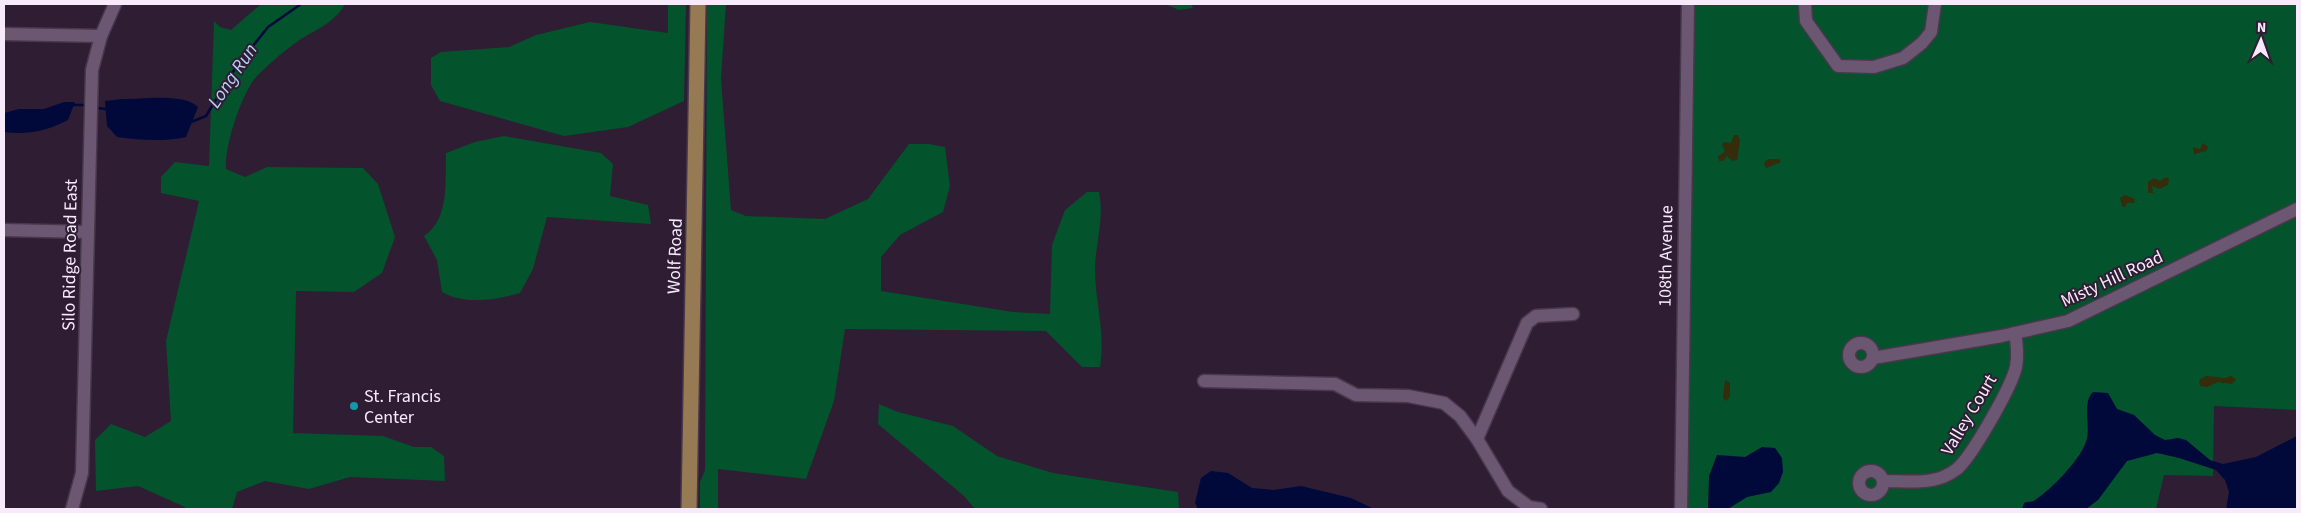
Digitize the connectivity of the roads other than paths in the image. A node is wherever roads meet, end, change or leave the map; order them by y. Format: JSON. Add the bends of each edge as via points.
{"nodes":[{"id":1,"x":115,"y":4,"type":"edge"},
{"id":2,"x":698,"y":4,"type":"edge"},
{"id":3,"x":1688,"y":4,"type":"edge"},
{"id":4,"x":1805,"y":4,"type":"edge"},
{"id":5,"x":1935,"y":4,"type":"edge"},
{"id":6,"x":4,"y":34,"type":"edge"},
{"id":7,"x":101,"y":36,"type":"junction"},
{"id":8,"x":2297,"y":209,"type":"edge"},
{"id":9,"x":4,"y":230,"type":"edge"},
{"id":10,"x":88,"y":232,"type":"junction"},
{"id":11,"x":1573,"y":314,"type":"dead end"},
{"id":12,"x":2015,"y":333,"type":"junction"},
{"id":13,"x":1872,"y":358,"type":"dead end"},
{"id":14,"x":1204,"y":381,"type":"dead end"},
{"id":15,"x":1476,"y":439,"type":"junction"},
{"id":16,"x":1883,"y":481,"type":"dead end"},
{"id":17,"x":72,"y":509,"type":"edge"},
{"id":18,"x":689,"y":509,"type":"edge"},
{"id":19,"x":1541,"y":509,"type":"edge"},
{"id":20,"x":1680,"y":509,"type":"edge"}],
"edges":[{"from":1,"to":7,"type":"street","name":"Silo Ridge Road East"},
{"from":2,"to":18,"type":"main road","name":"Wolf Road"},
{"from":3,"to":20,"type":"street","name":"108th Avenue"},
{"from":4,"to":5,"type":"street","via":[[1806,21],[1838,66],[1874,67],[1903,58],[1922,43],[1931,32]]},
{"from":6,"to":7,"type":"street"},
{"from":7,"to":10,"type":"street","name":"Silo Ridge Road East","via":[[92,70]]},
{"from":8,"to":12,"type":"street","name":"Misty Hill Road","via":[[2068,321]]},
{"from":9,"to":10,"type":"street"},
{"from":10,"to":17,"type":"street","name":"Silo Ridge Road East","via":[[82,473]]},
{"from":11,"to":15,"type":"street","via":[[1536,316],[1526,323]]},
{"from":12,"to":13,"type":"street","name":"Misty Hill Road"},
{"from":12,"to":16,"type":"street","name":"Valley Court","via":[[2016,367],[2009,385],[1971,452],[1957,469],[1928,481]]},
{"from":14,"to":15,"type":"street","via":[[1335,384],[1356,396],[1408,396],[1444,403],[1460,416]]},
{"from":15,"to":19,"type":"street","via":[[1508,492],[1529,507]]}]}
